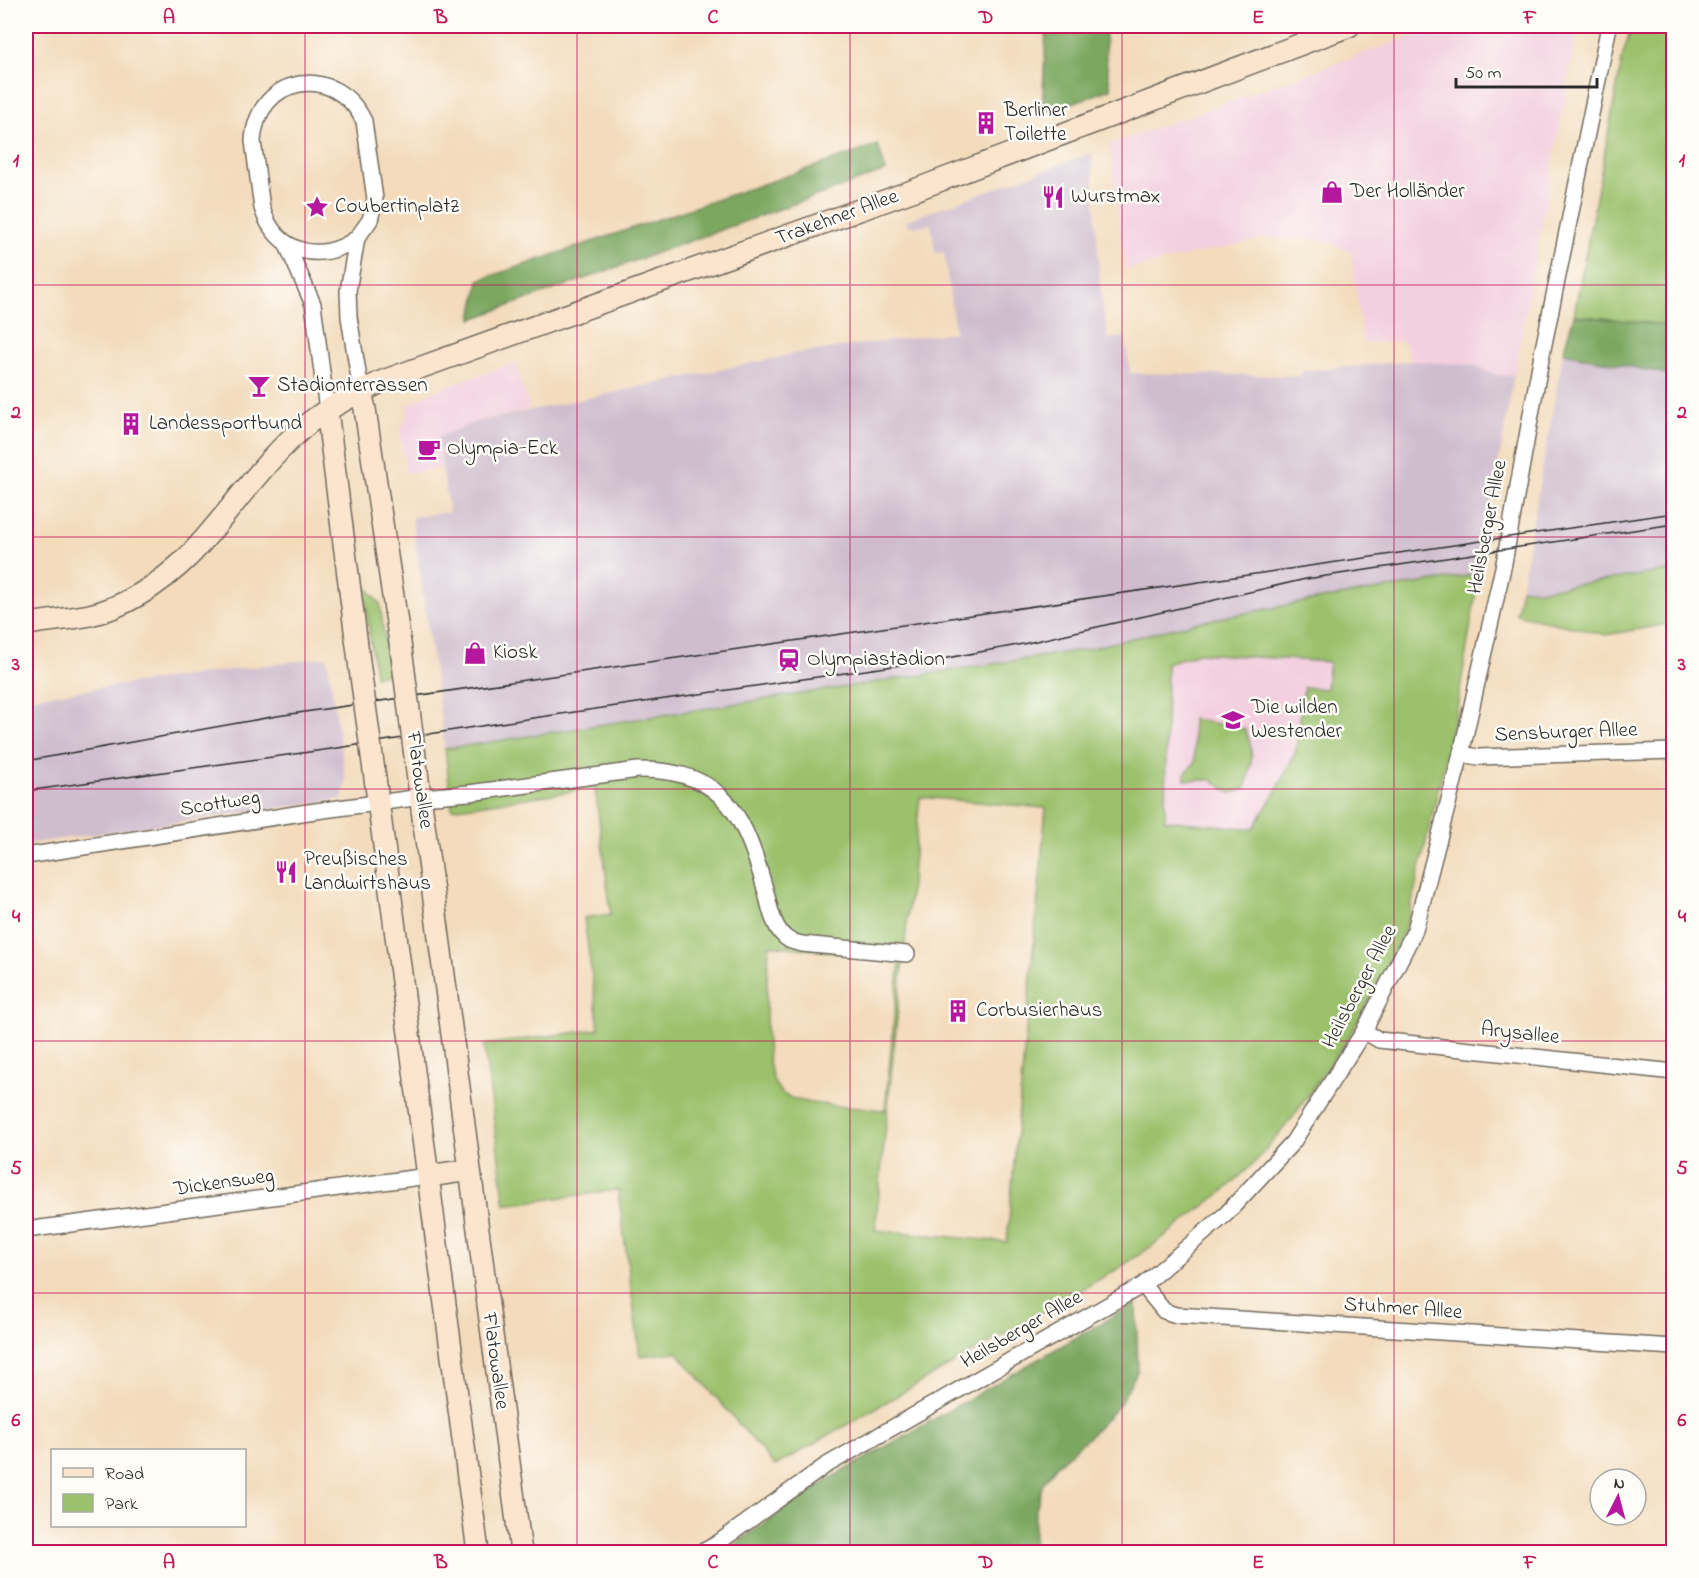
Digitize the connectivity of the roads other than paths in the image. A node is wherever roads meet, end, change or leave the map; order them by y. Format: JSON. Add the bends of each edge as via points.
{"nodes":[{"id":1,"x":1348,"y":26,"type":"edge"},
{"id":2,"x":1609,"y":26,"type":"edge"},
{"id":3,"x":357,"y":238,"type":"junction"},
{"id":4,"x":285,"y":243,"type":"junction"},
{"id":5,"x":361,"y":391,"type":"junction"},
{"id":6,"x":327,"y":410,"type":"junction"},
{"id":7,"x":26,"y":624,"type":"edge"},
{"id":8,"x":1674,"y":752,"type":"edge"},
{"id":9,"x":1461,"y":754,"type":"junction"},
{"id":10,"x":422,"y":797,"type":"junction"},
{"id":11,"x":379,"y":803,"type":"junction"},
{"id":12,"x":26,"y":856,"type":"edge"},
{"id":13,"x":907,"y":954,"type":"dead end"},
{"id":14,"x":1364,"y":1031,"type":"junction"},
{"id":15,"x":1674,"y":1072,"type":"edge"},
{"id":16,"x":470,"y":1170,"type":"junction"},
{"id":17,"x":428,"y":1176,"type":"junction"},
{"id":18,"x":26,"y":1230,"type":"edge"},
{"id":19,"x":1143,"y":1285,"type":"junction"},
{"id":20,"x":1674,"y":1347,"type":"edge"},
{"id":21,"x":478,"y":1552,"type":"edge"},
{"id":22,"x":521,"y":1552,"type":"edge"},
{"id":23,"x":702,"y":1552,"type":"edge"}],
"edges":[{"from":1,"to":5,"type":"main road","name":"Trakehner Allee","via":[[912,191]]},
{"from":2,"to":9,"type":"street","name":"Heilsberger Allee","via":[[1504,564]]},
{"from":3,"to":4,"type":"street","via":[[327,252],[306,252]]},
{"from":3,"to":4,"type":"street","via":[[370,220],[375,199],[364,121],[344,95],[325,85],[304,84],[275,95],[261,111],[254,131],[262,208],[270,228]]},
{"from":3,"to":5,"type":"street","via":[[348,291]]},
{"from":4,"to":6,"type":"street","via":[[313,304]]},
{"from":5,"to":6,"type":"main road","name":"Trakehner Allee"},
{"from":5,"to":10,"type":"main road","name":"Flatowallee","bridge":true},
{"from":6,"to":7,"type":"main road","name":"Trakehner Allee","via":[[272,458],[201,543],[158,582],[123,603],[91,614]]},
{"from":6,"to":11,"type":"main road","name":"Flatowallee","bridge":true},
{"from":8,"to":9,"type":"street","name":"Sensburger Allee","via":[[1478,757]]},
{"from":9,"to":14,"type":"street","name":"Heilsberger Allee","via":[[1415,930]]},
{"from":10,"to":11,"type":"street","name":"Scottweg"},
{"from":10,"to":13,"type":"street","name":"Scottweg","via":[[638,770],[681,774],[719,794],[736,812],[752,844],[771,915],[788,940]]},
{"from":10,"to":16,"type":"main road","name":"Flatowallee"},
{"from":11,"to":12,"type":"street","name":"Scottweg"},
{"from":11,"to":17,"type":"main road","name":"Flatowallee"},
{"from":14,"to":15,"type":"street","name":"Arysallee","via":[[1379,1040]]},
{"from":14,"to":19,"type":"street","name":"Heilsberger Allee","via":[[1293,1142],[1226,1214]]},
{"from":16,"to":17,"type":"main road"},
{"from":16,"to":22,"type":"main road","name":"Flatowallee"},
{"from":17,"to":18,"type":"street","name":"Dickensweg"},
{"from":17,"to":21,"type":"main road","name":"Flatowallee"},
{"from":19,"to":20,"type":"street","name":"Stuhmer Allee","via":[[1164,1311],[1176,1315]]},
{"from":19,"to":23,"type":"street","name":"Heilsberger Allee","via":[[825,1466]]}]}
